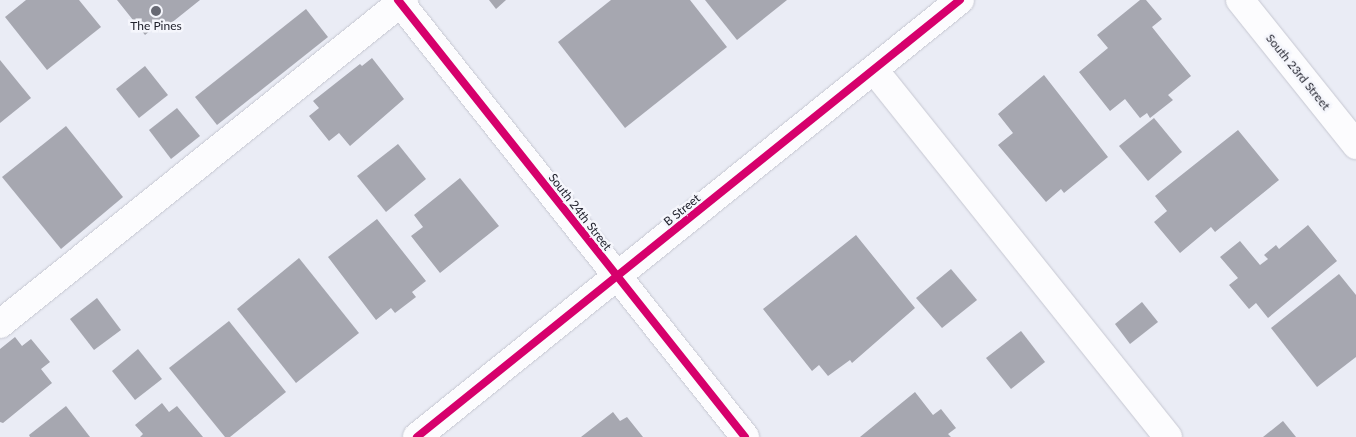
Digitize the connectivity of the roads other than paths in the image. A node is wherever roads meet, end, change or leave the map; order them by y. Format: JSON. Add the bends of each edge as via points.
{"nodes":[{"id":1,"x":960,"y":0,"type":"edge"},
{"id":2,"x":1240,"y":0,"type":"edge"},
{"id":3,"x":401,"y":1,"type":"edge"},
{"id":4,"x":874,"y":70,"type":"junction"},
{"id":5,"x":1356,"y":144,"type":"edge"},
{"id":6,"x":617,"y":277,"type":"junction"},
{"id":7,"x":0,"y":324,"type":"edge"},
{"id":8,"x":417,"y":437,"type":"edge"},
{"id":9,"x":745,"y":437,"type":"edge"},
{"id":10,"x":1168,"y":437,"type":"edge"}],
"edges":[{"from":1,"to":4,"type":"street","name":"B Street"},
{"from":2,"to":5,"type":"street","name":"South 23rd Street"},
{"from":3,"to":6,"type":"street","name":"South 24th Street"},
{"from":3,"to":7,"type":"street"},
{"from":4,"to":6,"type":"street","name":"B Street"},
{"from":4,"to":10,"type":"street"},
{"from":6,"to":8,"type":"street","name":"B Street"},
{"from":6,"to":9,"type":"street","name":"South 24th Street"}]}
